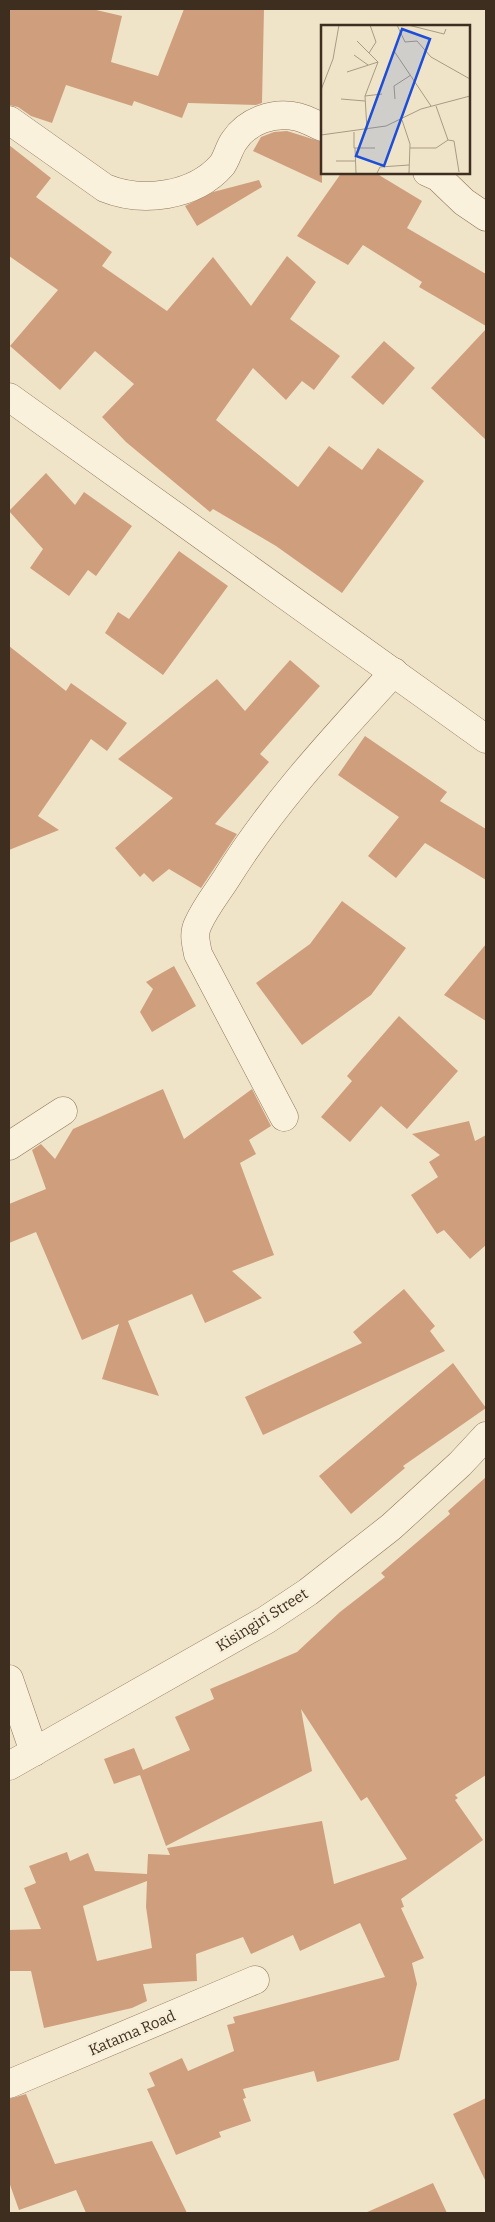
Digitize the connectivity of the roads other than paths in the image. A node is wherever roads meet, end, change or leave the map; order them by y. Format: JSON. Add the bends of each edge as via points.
{"nodes":[{"id":1,"x":9,"y":120,"type":"edge"},
{"id":2,"x":321,"y":127,"type":"edge"},
{"id":3,"x":431,"y":174,"type":"edge"},
{"id":4,"x":486,"y":217,"type":"edge"},
{"id":5,"x":9,"y":397,"type":"edge"},
{"id":6,"x":394,"y":672,"type":"junction"},
{"id":7,"x":486,"y":740,"type":"edge"},
{"id":8,"x":63,"y":1111,"type":"dead end"},
{"id":9,"x":284,"y":1117,"type":"dead end"},
{"id":10,"x":9,"y":1146,"type":"edge"},
{"id":11,"x":486,"y":1436,"type":"edge"},
{"id":12,"x":9,"y":1679,"type":"edge"},
{"id":13,"x":34,"y":1752,"type":"junction"},
{"id":14,"x":9,"y":1766,"type":"edge"},
{"id":15,"x":255,"y":1980,"type":"dead end"},
{"id":16,"x":9,"y":2084,"type":"edge"}],
"edges":[{"from":1,"to":2,"type":"street","via":[[105,188],[122,195],[143,197],[169,193],[208,178],[223,164],[234,141],[251,124],[264,118],[298,117]]},
{"from":3,"to":4,"type":"street"},
{"from":5,"to":6,"type":"street"},
{"from":6,"to":7,"type":"street"},
{"from":6,"to":9,"type":"street","via":[[279,803],[243,851],[197,925],[194,939],[198,954]]},
{"from":8,"to":10,"type":"street"},
{"from":11,"to":13,"type":"street","name":"Kisingiri Street","via":[[391,1527],[308,1592],[266,1620]]},
{"from":12,"to":13,"type":"street"},
{"from":13,"to":14,"type":"street","name":"Kisingiri Street"},
{"from":15,"to":16,"type":"street","name":"Katama Road"}]}
